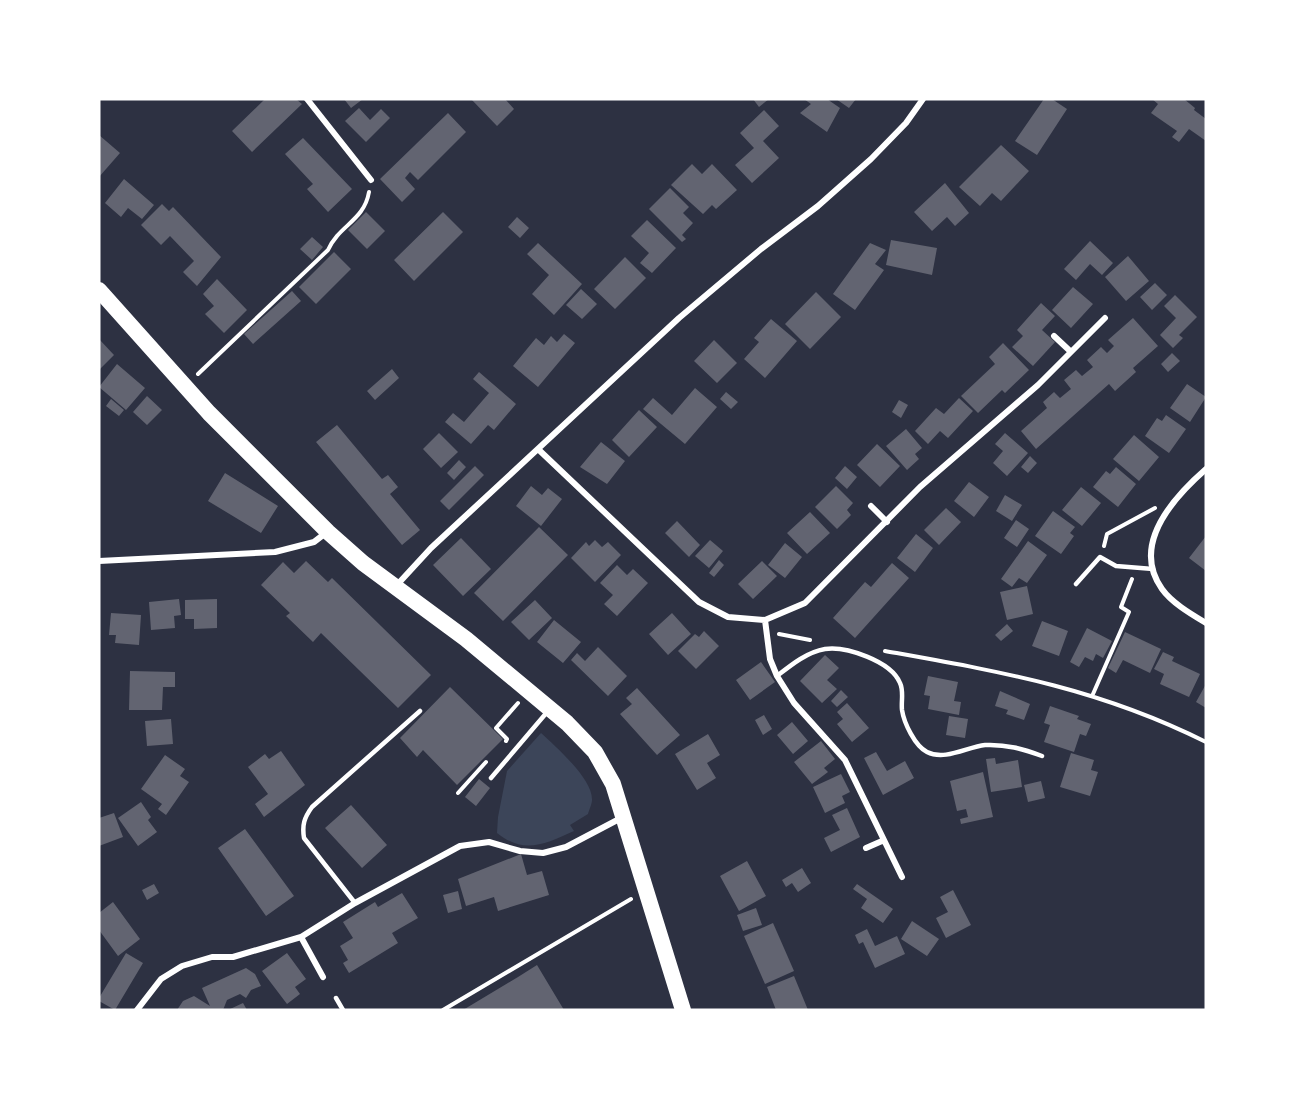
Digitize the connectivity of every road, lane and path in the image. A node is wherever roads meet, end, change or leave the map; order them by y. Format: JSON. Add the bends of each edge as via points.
{"nodes":[{"id":1,"x":307,"y":99,"type":"edge"},
{"id":2,"x":923,"y":99,"type":"edge"},
{"id":3,"x":371,"y":180,"type":"joint"},
{"id":4,"x":99,"y":290,"type":"edge"},
{"id":5,"x":1105,"y":318,"type":"dead end"},
{"id":6,"x":1054,"y":336,"type":"dead end"},
{"id":7,"x":1070,"y":351,"type":"junction"},
{"id":8,"x":185,"y":387,"type":"junction"},
{"id":9,"x":539,"y":450,"type":"junction"},
{"id":10,"x":1206,"y":469,"type":"edge"},
{"id":11,"x":871,"y":506,"type":"dead end"},
{"id":12,"x":1168,"y":508,"type":"junction"},
{"id":13,"x":887,"y":522,"type":"junction"},
{"id":14,"x":328,"y":532,"type":"junction"},
{"id":15,"x":1100,"y":557,"type":"junction"},
{"id":16,"x":99,"y":561,"type":"edge"},
{"id":17,"x":1154,"y":569,"type":"junction"},
{"id":18,"x":1135,"y":570,"type":"junction"},
{"id":19,"x":1076,"y":584,"type":"dead end"},
{"id":20,"x":395,"y":586,"type":"junction"},
{"id":21,"x":765,"y":620,"type":"junction"},
{"id":22,"x":1206,"y":623,"type":"edge"},
{"id":23,"x":767,"y":632,"type":"junction"},
{"id":24,"x":836,"y":649,"type":"junction"},
{"id":25,"x":868,"y":657,"type":"junction"},
{"id":26,"x":777,"y":676,"type":"junction"},
{"id":27,"x":528,"y":691,"type":"junction"},
{"id":28,"x":1093,"y":694,"type":"junction"},
{"id":29,"x":550,"y":709,"type":"junction"},
{"id":30,"x":420,"y":711,"type":"dead end"},
{"id":31,"x":1206,"y":742,"type":"edge"},
{"id":32,"x":500,"y":747,"type":"dead end"},
{"id":33,"x":493,"y":754,"type":"dead end"},
{"id":34,"x":1042,"y":756,"type":"dead end"},
{"id":35,"x":491,"y":778,"type":"dead end"},
{"id":36,"x":458,"y":793,"type":"dead end"},
{"id":37,"x":624,"y":817,"type":"junction"},
{"id":38,"x":882,"y":841,"type":"junction"},
{"id":39,"x":866,"y":848,"type":"dead end"},
{"id":40,"x":902,"y":877,"type":"dead end"},
{"id":41,"x":647,"y":889,"type":"junction"},
{"id":42,"x":355,"y":903,"type":"junction"},
{"id":43,"x":301,"y":937,"type":"junction"},
{"id":44,"x":323,"y":976,"type":"dead end"},
{"id":45,"x":336,"y":998,"type":"dead end"},
{"id":46,"x":137,"y":1010,"type":"edge"},
{"id":47,"x":342,"y":1010,"type":"edge"},
{"id":48,"x":443,"y":1010,"type":"edge"},
{"id":49,"x":683,"y":1010,"type":"edge"}],
"edges":[{"from":1,"to":3,"type":"street"},
{"from":2,"to":9,"type":"street","via":[[871,159],[679,318]]},
{"from":3,"to":8,"type":"path","via":[[367,201],[358,217],[334,236],[328,250]]},
{"from":4,"to":8,"type":"highway"},
{"from":5,"to":7,"type":"street"},
{"from":6,"to":7,"type":"street"},
{"from":7,"to":13,"type":"street","via":[[1007,414],[963,447]]},
{"from":8,"to":14,"type":"highway"},
{"from":9,"to":20,"type":"street"},
{"from":9,"to":21,"type":"street","via":[[699,602],[729,617]]},
{"from":10,"to":12,"type":"street"},
{"from":11,"to":13,"type":"street"},
{"from":12,"to":15,"type":"path","via":[[1154,507],[1107,534]]},
{"from":12,"to":17,"type":"street","via":[[1153,544]]},
{"from":13,"to":21,"type":"street","via":[[805,603]]},
{"from":14,"to":16,"type":"street","via":[[314,542],[275,552]]},
{"from":14,"to":20,"type":"highway"},
{"from":15,"to":18,"type":"lane"},
{"from":15,"to":19,"type":"lane"},
{"from":17,"to":18,"type":"lane"},
{"from":17,"to":22,"type":"street","via":[[1160,587],[1169,597]]},
{"from":18,"to":28,"type":"path","via":[[1121,607],[1129,612]]},
{"from":20,"to":27,"type":"highway"},
{"from":21,"to":23,"type":"street"},
{"from":23,"to":24,"type":"path","via":[[829,644]]},
{"from":23,"to":26,"type":"street","via":[[770,659]]},
{"from":24,"to":25,"type":"lane"},
{"from":24,"to":26,"type":"lane","via":[[804,657]]},
{"from":25,"to":28,"type":"path","via":[[871,648],[1023,675]]},
{"from":25,"to":34,"type":"lane","via":[[889,668],[900,682],[905,718],[924,751],[941,754],[1000,745]]},
{"from":26,"to":38,"type":"street","via":[[794,703],[845,760]]},
{"from":27,"to":29,"type":"highway"},
{"from":27,"to":32,"type":"path","via":[[496,728],[507,739]]},
{"from":28,"to":31,"type":"path","via":[[1162,720]]},
{"from":29,"to":35,"type":"lane"},
{"from":29,"to":37,"type":"highway","via":[[595,752],[613,784]]},
{"from":30,"to":42,"type":"lane","via":[[305,816],[304,838]]},
{"from":33,"to":36,"type":"path"},
{"from":37,"to":41,"type":"highway"},
{"from":37,"to":42,"type":"street","via":[[566,847],[543,854],[489,842],[460,846]]},
{"from":38,"to":39,"type":"street"},
{"from":38,"to":40,"type":"street"},
{"from":41,"to":48,"type":"path"},
{"from":41,"to":49,"type":"highway"},
{"from":42,"to":43,"type":"street"},
{"from":43,"to":44,"type":"street"},
{"from":43,"to":46,"type":"street","via":[[233,957],[212,957],[182,966],[161,979]]},
{"from":45,"to":47,"type":"lane"}]}
